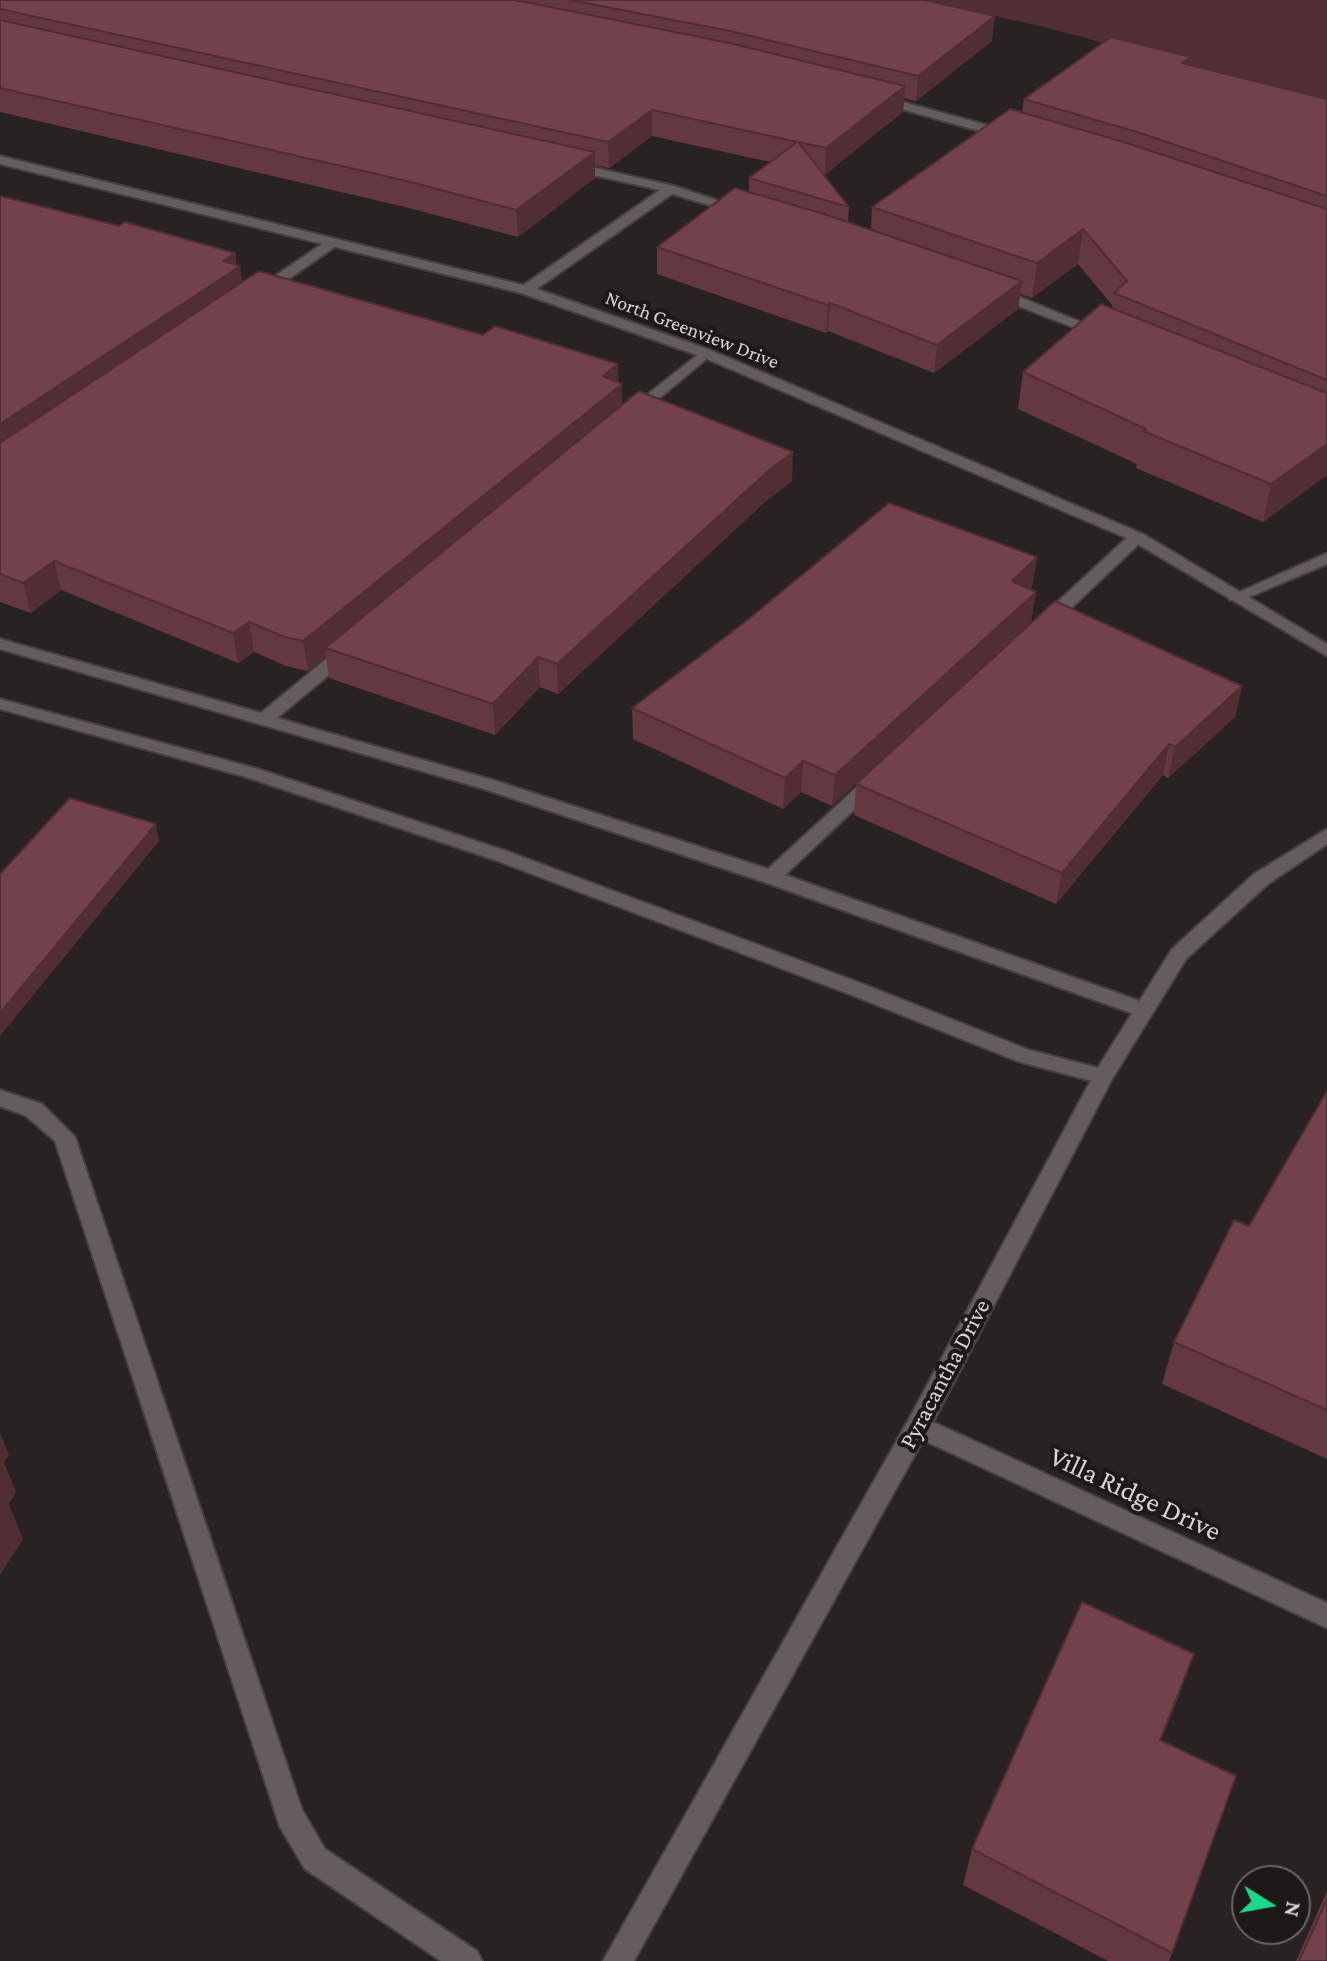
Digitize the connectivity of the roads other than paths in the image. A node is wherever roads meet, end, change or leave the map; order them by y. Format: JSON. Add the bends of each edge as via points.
{"nodes":[{"id":1,"x":866,"y":96,"type":"edge"},
{"id":2,"x":1027,"y":141,"type":"edge"},
{"id":3,"x":0,"y":160,"type":"edge"},
{"id":4,"x":549,"y":161,"type":"edge"},
{"id":5,"x":670,"y":189,"type":"junction"},
{"id":6,"x":752,"y":213,"type":"edge"},
{"id":7,"x":333,"y":243,"type":"junction"},
{"id":8,"x":984,"y":288,"type":"edge"},
{"id":9,"x":526,"y":290,"type":"junction"},
{"id":10,"x":244,"y":304,"type":"edge"},
{"id":11,"x":1116,"y":339,"type":"edge"},
{"id":12,"x":705,"y":353,"type":"junction"},
{"id":13,"x":619,"y":424,"type":"edge"},
{"id":14,"x":1137,"y":537,"type":"junction"},
{"id":15,"x":1327,"y":558,"type":"edge"},
{"id":16,"x":1236,"y":597,"type":"junction"},
{"id":17,"x":1034,"y":633,"type":"edge"},
{"id":18,"x":363,"y":638,"type":"edge"},
{"id":19,"x":0,"y":644,"type":"edge"},
{"id":20,"x":1327,"y":651,"type":"edge"},
{"id":21,"x":0,"y":704,"type":"edge"},
{"id":22,"x":265,"y":719,"type":"junction"},
{"id":23,"x":885,"y":771,"type":"edge"},
{"id":24,"x":1327,"y":835,"type":"edge"},
{"id":25,"x":771,"y":877,"type":"junction"},
{"id":26,"x":1144,"y":1010,"type":"junction"},
{"id":27,"x":1103,"y":1076,"type":"junction"},
{"id":28,"x":0,"y":1098,"type":"edge"},
{"id":29,"x":918,"y":1426,"type":"junction"},
{"id":30,"x":1327,"y":1616,"type":"edge"},
{"id":31,"x":467,"y":1961,"type":"edge"},
{"id":32,"x":618,"y":1961,"type":"edge"}],
"edges":[{"from":1,"to":2,"type":"street"},
{"from":3,"to":7,"type":"street","name":"North Greenview Drive"},
{"from":4,"to":5,"type":"street"},
{"from":5,"to":6,"type":"street"},
{"from":5,"to":9,"type":"street"},
{"from":7,"to":9,"type":"street","name":"North Greenview Drive"},
{"from":7,"to":10,"type":"street"},
{"from":8,"to":11,"type":"street"},
{"from":9,"to":12,"type":"street","name":"North Greenview Drive"},
{"from":12,"to":13,"type":"street"},
{"from":12,"to":14,"type":"street","name":"North Greenview Drive"},
{"from":14,"to":16,"type":"street","name":"North Greenview Drive"},
{"from":14,"to":17,"type":"street"},
{"from":15,"to":16,"type":"street"},
{"from":16,"to":20,"type":"street","name":"North Greenview Drive"},
{"from":18,"to":22,"type":"street"},
{"from":19,"to":22,"type":"street"},
{"from":21,"to":27,"type":"street","via":[[252,773],[472,846],[1024,1056]]},
{"from":22,"to":25,"type":"street","via":[[490,785]]},
{"from":23,"to":25,"type":"street"},
{"from":24,"to":26,"type":"street","name":"Pyracantha Drive","via":[[1261,879],[1179,954]]},
{"from":25,"to":26,"type":"street"},
{"from":26,"to":27,"type":"street","name":"Pyracantha Drive"},
{"from":27,"to":29,"type":"street","name":"Pyracantha Drive"},
{"from":28,"to":31,"type":"street","via":[[34,1110],[64,1137],[290,1817],[315,1859]]},
{"from":29,"to":30,"type":"street","name":"Villa Ridge Drive"},
{"from":29,"to":32,"type":"street","name":"Pyracantha Drive"}]}
